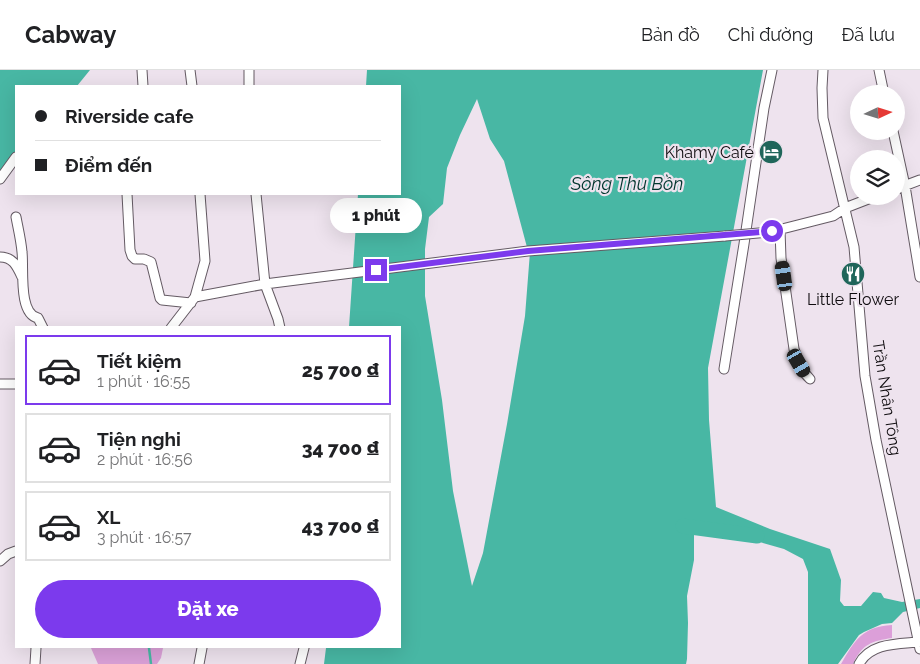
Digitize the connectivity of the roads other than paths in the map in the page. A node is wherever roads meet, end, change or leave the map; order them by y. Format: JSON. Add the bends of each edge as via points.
{"nodes":[{"id":1,"x":142,"y":70,"type":"edge"},
{"id":2,"x":190,"y":70,"type":"edge"},
{"id":3,"x":248,"y":70,"type":"edge"},
{"id":4,"x":772,"y":70,"type":"edge"},
{"id":5,"x":823,"y":70,"type":"edge"},
{"id":6,"x":879,"y":70,"type":"edge"},
{"id":7,"x":143,"y":85,"type":"edge"},
{"id":8,"x":192,"y":85,"type":"edge"},
{"id":9,"x":249,"y":85,"type":"edge"},
{"id":10,"x":882,"y":85,"type":"edge"},
{"id":11,"x":15,"y":158,"type":"edge"},
{"id":12,"x":0,"y":179,"type":"edge"},
{"id":13,"x":920,"y":180,"type":"edge"},
{"id":14,"x":905,"y":186,"type":"edge"},
{"id":15,"x":127,"y":195,"type":"edge"},
{"id":16,"x":200,"y":195,"type":"edge"},
{"id":17,"x":256,"y":195,"type":"edge"},
{"id":18,"x":853,"y":205,"type":"edge"},
{"id":19,"x":905,"y":205,"type":"edge"},
{"id":20,"x":845,"y":208,"type":"junction"},
{"id":21,"x":16,"y":217,"type":"dead end"},
{"id":22,"x":780,"y":230,"type":"junction"},
{"id":23,"x":0,"y":256,"type":"edge"},
{"id":24,"x":22,"y":277,"type":"junction"},
{"id":25,"x":920,"y":277,"type":"edge"},
{"id":26,"x":265,"y":284,"type":"junction"},
{"id":27,"x":193,"y":300,"type":"junction"},
{"id":28,"x":42,"y":326,"type":"edge"},
{"id":29,"x":173,"y":326,"type":"edge"},
{"id":30,"x":280,"y":326,"type":"edge"},
{"id":31,"x":724,"y":370,"type":"dead end"},
{"id":32,"x":810,"y":379,"type":"dead end"},
{"id":33,"x":0,"y":384,"type":"edge"},
{"id":34,"x":15,"y":384,"type":"edge"},
{"id":35,"x":15,"y":550,"type":"edge"},
{"id":36,"x":0,"y":561,"type":"edge"},
{"id":37,"x":919,"y":641,"type":"edge"},
{"id":38,"x":36,"y":648,"type":"edge"},
{"id":39,"x":202,"y":648,"type":"edge"},
{"id":40,"x":304,"y":648,"type":"edge"},
{"id":41,"x":35,"y":664,"type":"edge"},
{"id":42,"x":199,"y":664,"type":"edge"},
{"id":43,"x":300,"y":664,"type":"edge"},
{"id":44,"x":858,"y":664,"type":"edge"}],
"edges":[{"from":1,"to":7,"type":"street"},
{"from":2,"to":8,"type":"street"},
{"from":3,"to":9,"type":"street"},
{"from":4,"to":31,"type":"street"},
{"from":5,"to":20,"type":"street","name":"Trần Nhân Tông","via":[[823,118]]},
{"from":6,"to":10,"type":"street"},
{"from":11,"to":12,"type":"street"},
{"from":13,"to":14,"type":"street"},
{"from":15,"to":27,"type":"street","via":[[132,256],[151,262],[162,300]]},
{"from":16,"to":27,"type":"street","via":[[205,261]]},
{"from":17,"to":26,"type":"street"},
{"from":18,"to":20,"type":"street"},
{"from":19,"to":25,"type":"street"},
{"from":20,"to":22,"type":"street","via":[[833,216]]},
{"from":20,"to":37,"type":"street","name":"Trần Nhân Tông","via":[[854,247],[865,376]]},
{"from":21,"to":24,"type":"street"},
{"from":22,"to":26,"type":"street","bridge":true,"via":[[528,251]]},
{"from":22,"to":32,"type":"street","via":[[794,349]]},
{"from":23,"to":24,"type":"street","via":[[8,257]]},
{"from":24,"to":28,"type":"street","via":[[30,314],[38,318]]},
{"from":26,"to":27,"type":"street"},
{"from":26,"to":30,"type":"street"},
{"from":27,"to":29,"type":"street"},
{"from":33,"to":34,"type":"street"},
{"from":35,"to":36,"type":"street"},
{"from":37,"to":44,"type":"street","via":[[876,648]]},
{"from":38,"to":41,"type":"street"},
{"from":39,"to":42,"type":"street"},
{"from":40,"to":43,"type":"street"}]}
